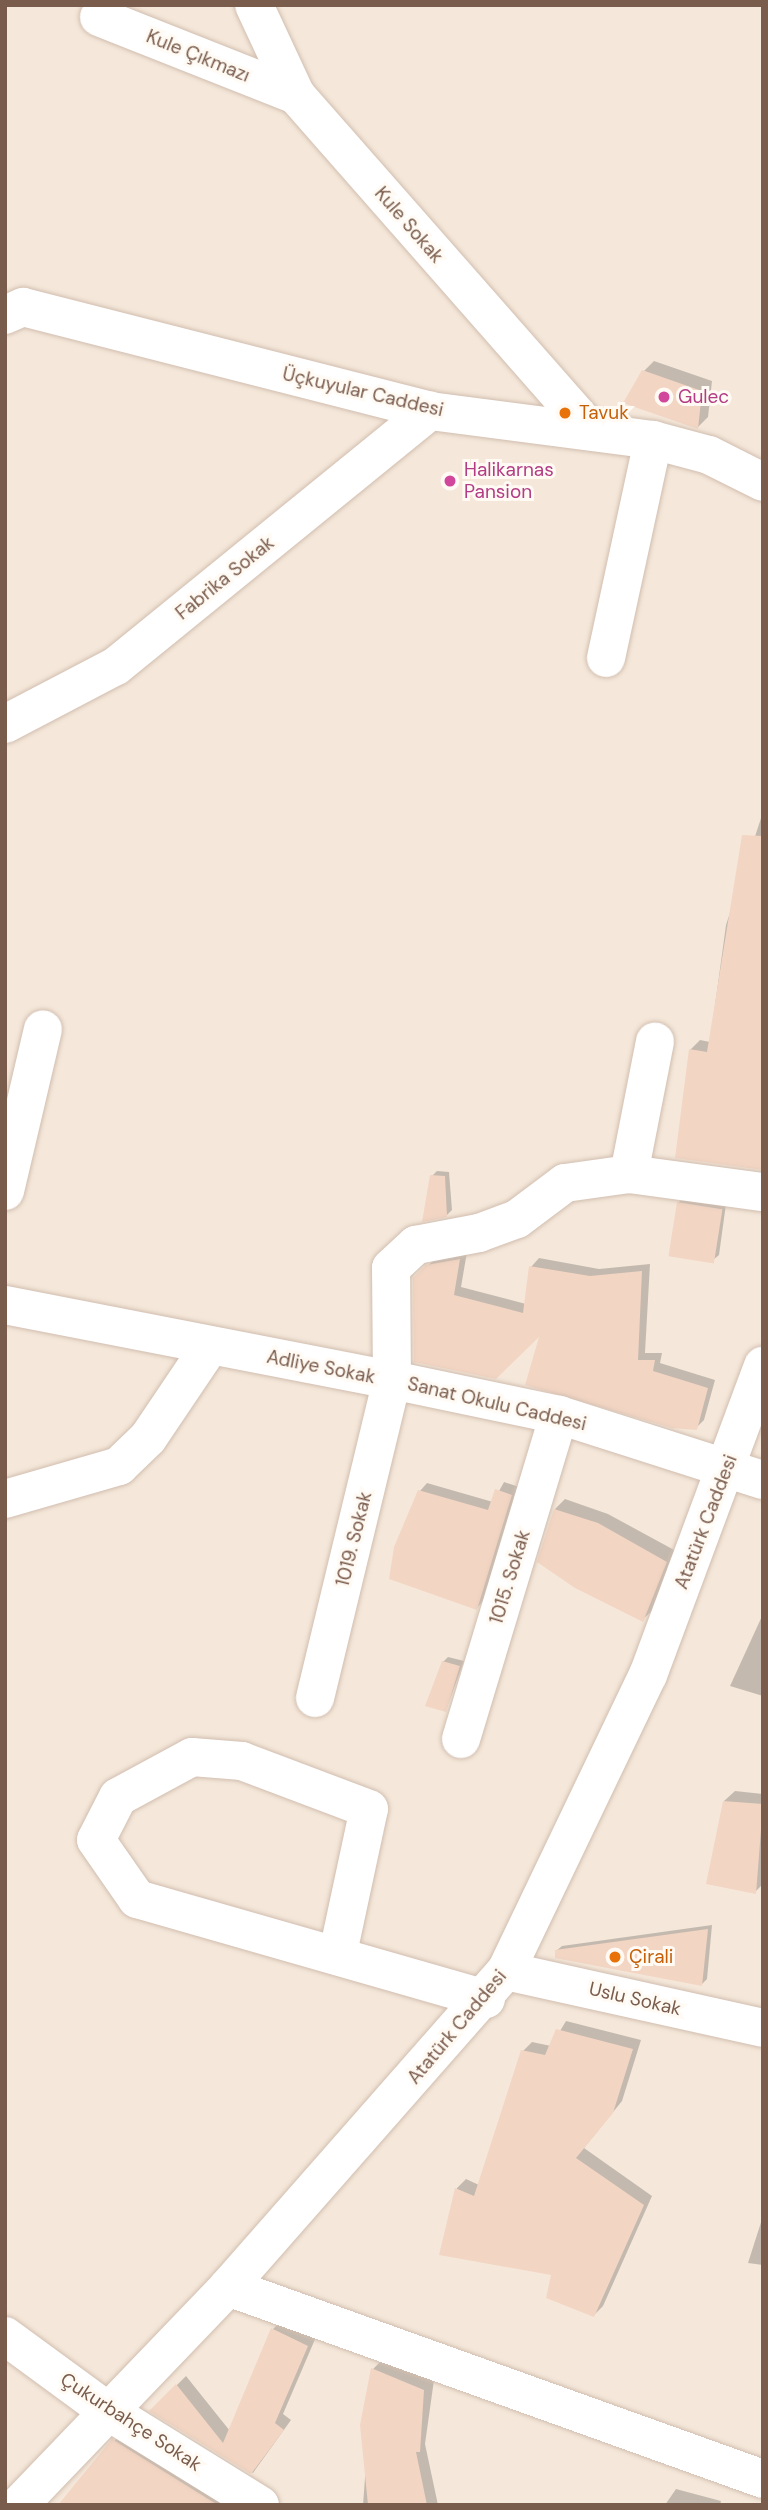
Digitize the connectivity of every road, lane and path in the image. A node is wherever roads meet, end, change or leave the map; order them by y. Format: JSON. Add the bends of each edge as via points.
{"nodes":[{"id":1,"x":254,"y":5,"type":"edge"},
{"id":2,"x":99,"y":17,"type":"dead end"},
{"id":3,"x":296,"y":95,"type":"junction"},
{"id":4,"x":11,"y":306,"type":"edge"},
{"id":5,"x":430,"y":411,"type":"junction"},
{"id":6,"x":589,"y":429,"type":"junction"},
{"id":7,"x":653,"y":440,"type":"junction"},
{"id":8,"x":763,"y":481,"type":"edge"},
{"id":9,"x":606,"y":658,"type":"dead end"},
{"id":10,"x":5,"y":724,"type":"edge"},
{"id":11,"x":43,"y":1029,"type":"dead end"},
{"id":12,"x":655,"y":1042,"type":"dead end"},
{"id":13,"x":7,"y":1174,"type":"edge"},
{"id":14,"x":629,"y":1174,"type":"junction"},
{"id":15,"x":763,"y":1192,"type":"edge"},
{"id":16,"x":5,"y":1305,"type":"edge"},
{"id":17,"x":210,"y":1346,"type":"junction"},
{"id":18,"x":763,"y":1366,"type":"edge"},
{"id":19,"x":392,"y":1380,"type":"junction"},
{"id":20,"x":559,"y":1415,"type":"junction"},
{"id":21,"x":726,"y":1470,"type":"junction"},
{"id":22,"x":763,"y":1480,"type":"edge"},
{"id":23,"x":5,"y":1499,"type":"edge"},
{"id":24,"x":315,"y":1698,"type":"dead end"},
{"id":25,"x":461,"y":1739,"type":"dead end"},
{"id":26,"x":338,"y":1953,"type":"junction"},
{"id":27,"x":496,"y":1985,"type":"junction"},
{"id":28,"x":763,"y":2028,"type":"edge"},
{"id":29,"x":228,"y":2287,"type":"junction"},
{"id":30,"x":5,"y":2336,"type":"edge"},
{"id":31,"x":106,"y":2410,"type":"junction"},
{"id":32,"x":763,"y":2479,"type":"edge"},
{"id":33,"x":19,"y":2505,"type":"edge"},
{"id":34,"x":260,"y":2505,"type":"edge"}],
"edges":[{"from":1,"to":3,"type":"street","name":"Kule Sokak"},
{"from":2,"to":3,"type":"street","name":"Kule Çıkmazı"},
{"from":3,"to":6,"type":"street","name":"Kule Sokak"},
{"from":4,"to":5,"type":"street","name":"Üçkuyular Caddesi"},
{"from":5,"to":6,"type":"street","name":"Üçkuyular Caddesi"},
{"from":5,"to":10,"type":"street","name":"Fabrika Sokak","via":[[116,666]]},
{"from":6,"to":7,"type":"street","name":"Üçkuyular Caddesi"},
{"from":7,"to":8,"type":"street","name":"Üçkuyular Caddesi","via":[[709,455]]},
{"from":7,"to":9,"type":"street"},
{"from":11,"to":13,"type":"street"},
{"from":12,"to":14,"type":"street"},
{"from":14,"to":15,"type":"street","name":"Adliye Sokak"},
{"from":14,"to":19,"type":"street","name":"Adliye Sokak","via":[[565,1183],[517,1219],[479,1233],[416,1245],[391,1268]]},
{"from":16,"to":17,"type":"street","name":"Adliye Sokak"},
{"from":17,"to":19,"type":"street","name":"Adliye Sokak"},
{"from":17,"to":23,"type":"street","via":[[148,1438],[119,1466]]},
{"from":18,"to":21,"type":"street","name":"Atatürk Caddesi"},
{"from":19,"to":20,"type":"street","name":"Sanat Okulu Caddesi"},
{"from":19,"to":24,"type":"street","name":"1019. Sokak"},
{"from":20,"to":21,"type":"street","name":"Sanat Okulu Caddesi"},
{"from":20,"to":25,"type":"street","name":"1015. Sokak"},
{"from":21,"to":22,"type":"street","name":"Sanat Okulu Caddesi"},
{"from":21,"to":27,"type":"street","name":"Atatürk Caddesi","via":[[648,1675]]},
{"from":26,"to":26,"type":"street","name":"Uslu Sokak","via":[[137,1899],[96,1840],[118,1797],[192,1758],[242,1761],[369,1809]]},
{"from":26,"to":27,"type":"street","name":"Uslu Sokak"},
{"from":27,"to":28,"type":"street","name":"Uslu Sokak"},
{"from":27,"to":29,"type":"street","name":"Atatürk Caddesi"},
{"from":29,"to":31,"type":"street","name":"Atatürk Caddesi"},
{"from":29,"to":32,"type":"street"},
{"from":30,"to":31,"type":"street","name":"Çukurbahçe Sokak"},
{"from":31,"to":33,"type":"street","name":"Atatürk Caddesi"},
{"from":31,"to":34,"type":"street","name":"Çukurbahçe Sokak"}]}
